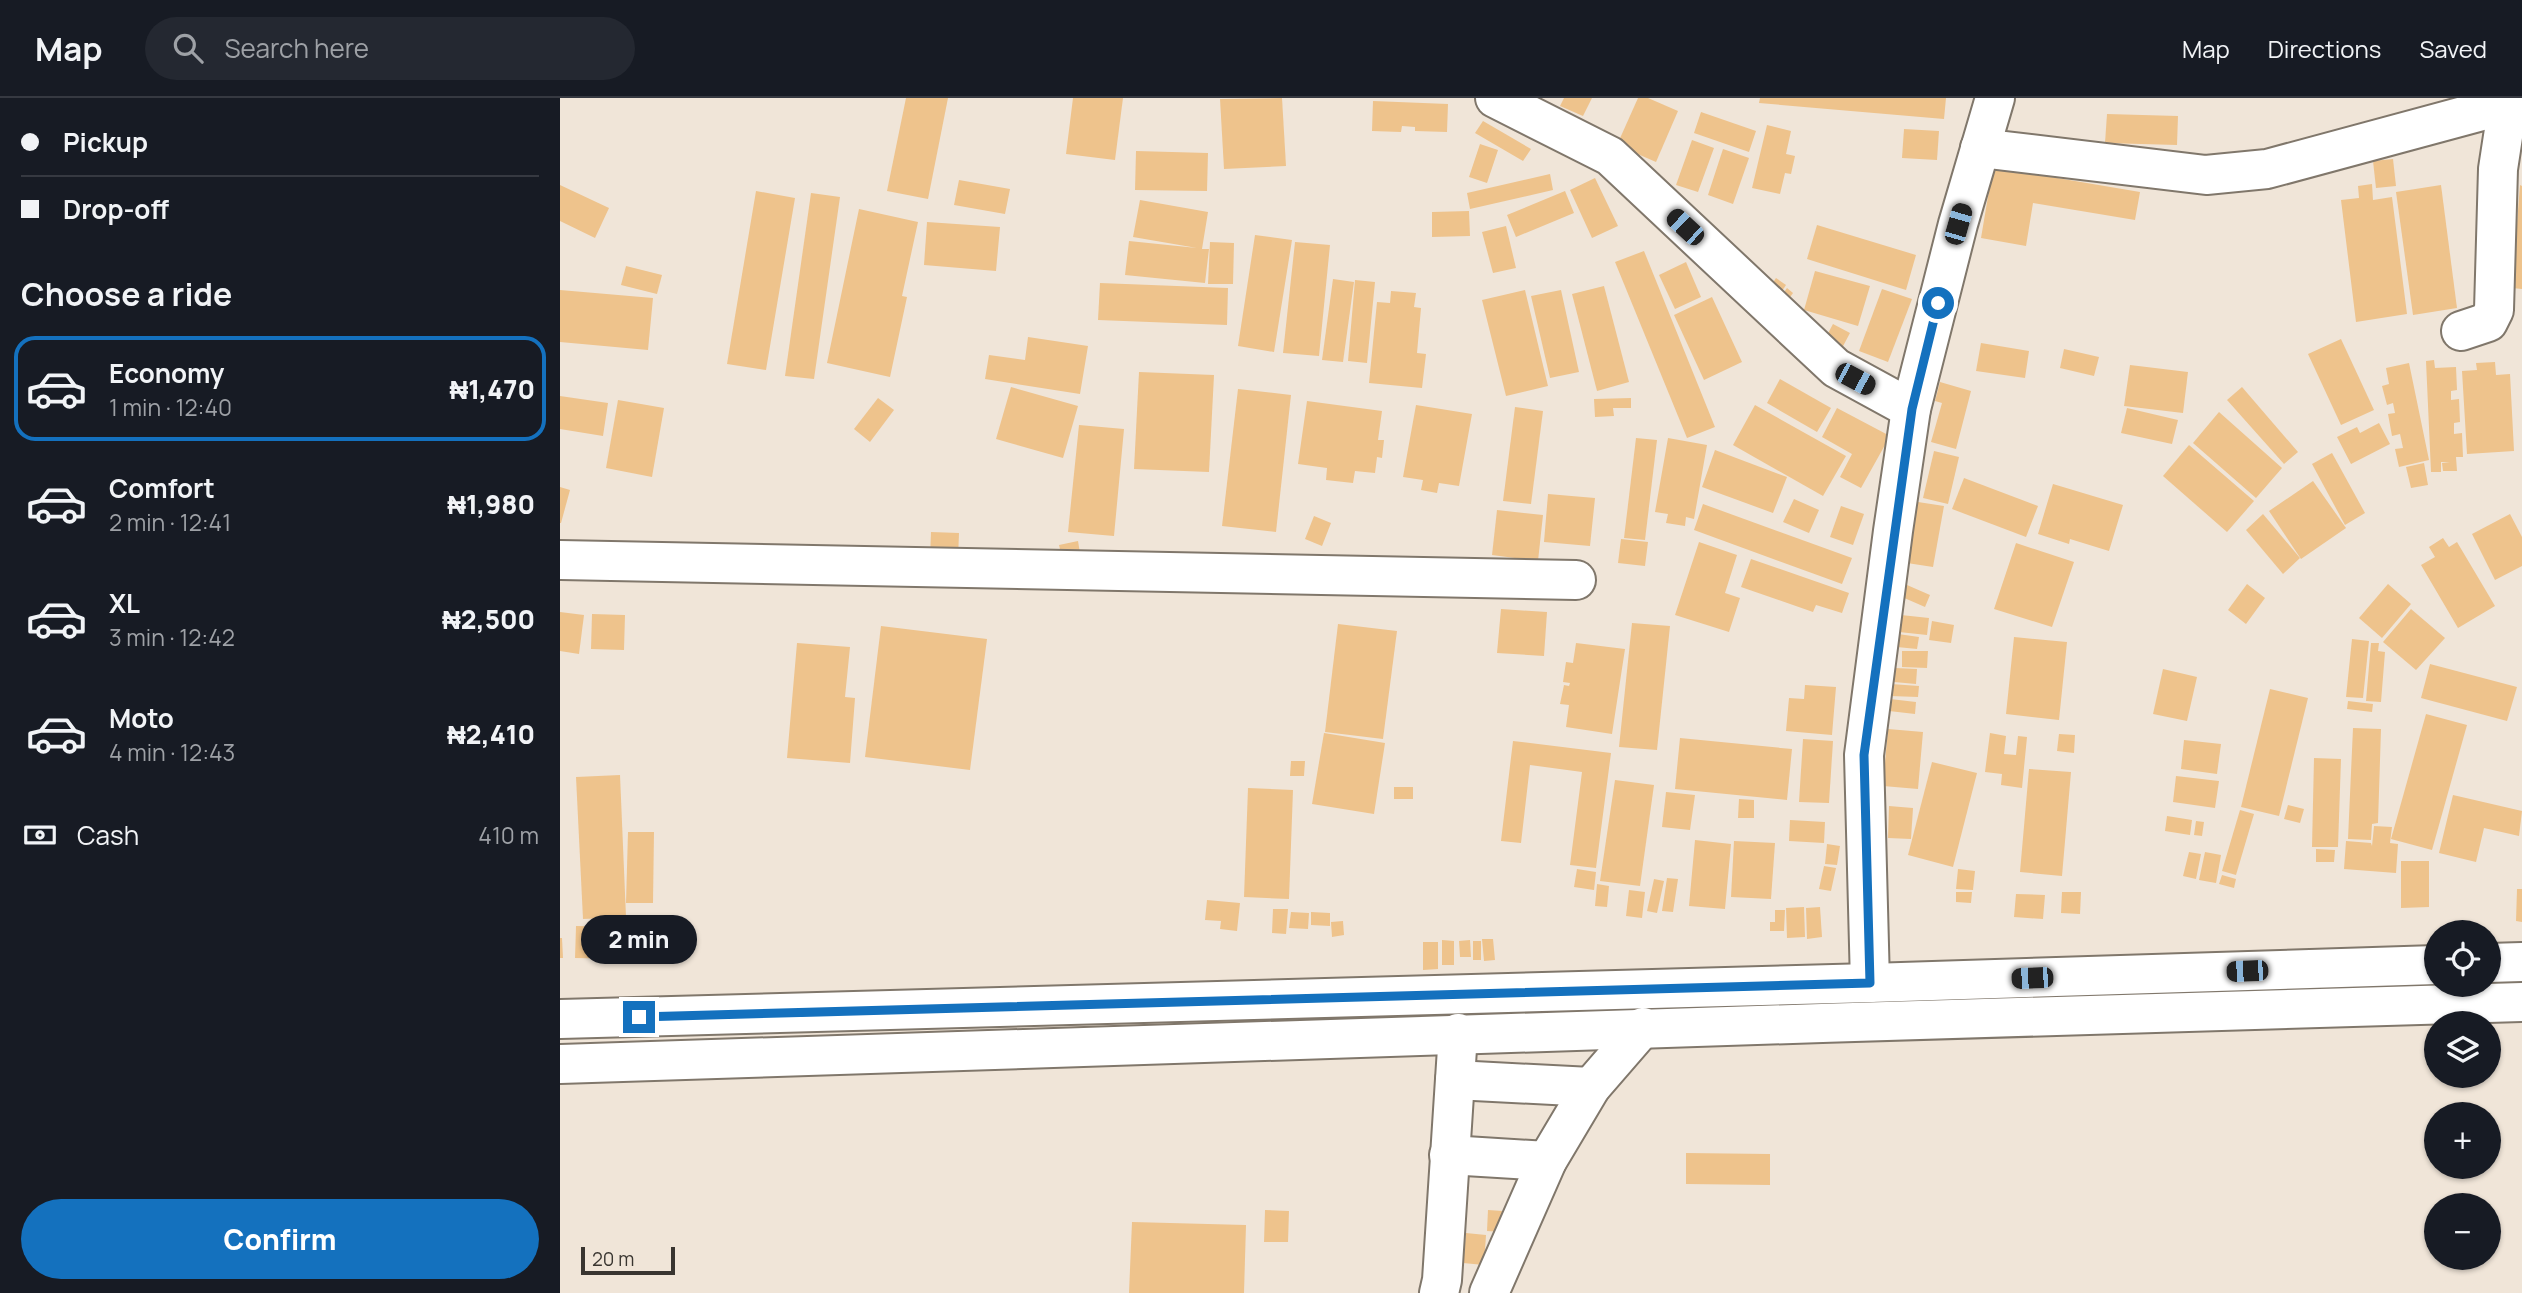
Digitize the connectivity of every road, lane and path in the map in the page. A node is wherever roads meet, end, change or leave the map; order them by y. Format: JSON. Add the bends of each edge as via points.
{"nodes":[{"id":1,"x":1495,"y":98,"type":"edge"},
{"id":2,"x":1995,"y":98,"type":"edge"},
{"id":3,"x":2515,"y":104,"type":"edge"},
{"id":4,"x":1980,"y":148,"type":"junction"},
{"id":5,"x":2461,"y":331,"type":"dead end"},
{"id":6,"x":1912,"y":409,"type":"junction"},
{"id":7,"x":560,"y":560,"type":"edge"},
{"id":8,"x":1576,"y":580,"type":"dead end"},
{"id":9,"x":2522,"y":962,"type":"edge"},
{"id":10,"x":2501,"y":963,"type":"edge"},
{"id":11,"x":2424,"y":965,"type":"edge"},
{"id":12,"x":1870,"y":983,"type":"junction"},
{"id":13,"x":2522,"y":1002,"type":"edge"},
{"id":14,"x":560,"y":1019,"type":"edge"},
{"id":15,"x":1643,"y":1027,"type":"junction"},
{"id":16,"x":1458,"y":1034,"type":"junction"},
{"id":17,"x":560,"y":1064,"type":"edge"},
{"id":18,"x":1455,"y":1080,"type":"junction"},
{"id":19,"x":1591,"y":1087,"type":"junction"},
{"id":20,"x":1449,"y":1155,"type":"junction"},
{"id":21,"x":1547,"y":1161,"type":"junction"},
{"id":22,"x":1438,"y":1293,"type":"edge"},
{"id":23,"x":1489,"y":1293,"type":"edge"}],
"edges":[{"from":1,"to":6,"type":"street","via":[[1610,156],[1836,369]]},
{"from":2,"to":4,"type":"street"},
{"from":3,"to":4,"type":"street","via":[[2267,169],[2206,175]]},
{"from":3,"to":5,"type":"street","via":[[2498,169],[2494,310],[2488,322]]},
{"from":4,"to":6,"type":"street"},
{"from":6,"to":12,"type":"street","via":[[1864,755]]},
{"from":7,"to":8,"type":"street"},
{"from":9,"to":10,"type":"street"},
{"from":11,"to":12,"type":"street"},
{"from":12,"to":14,"type":"street"},
{"from":13,"to":15,"type":"street"},
{"from":15,"to":16,"type":"street"},
{"from":15,"to":19,"type":"street"},
{"from":16,"to":17,"type":"street"},
{"from":16,"to":18,"type":"street"},
{"from":18,"to":19,"type":"street"},
{"from":18,"to":20,"type":"street"},
{"from":19,"to":21,"type":"street"},
{"from":20,"to":21,"type":"street"},
{"from":20,"to":22,"type":"street"},
{"from":21,"to":23,"type":"street"}]}
